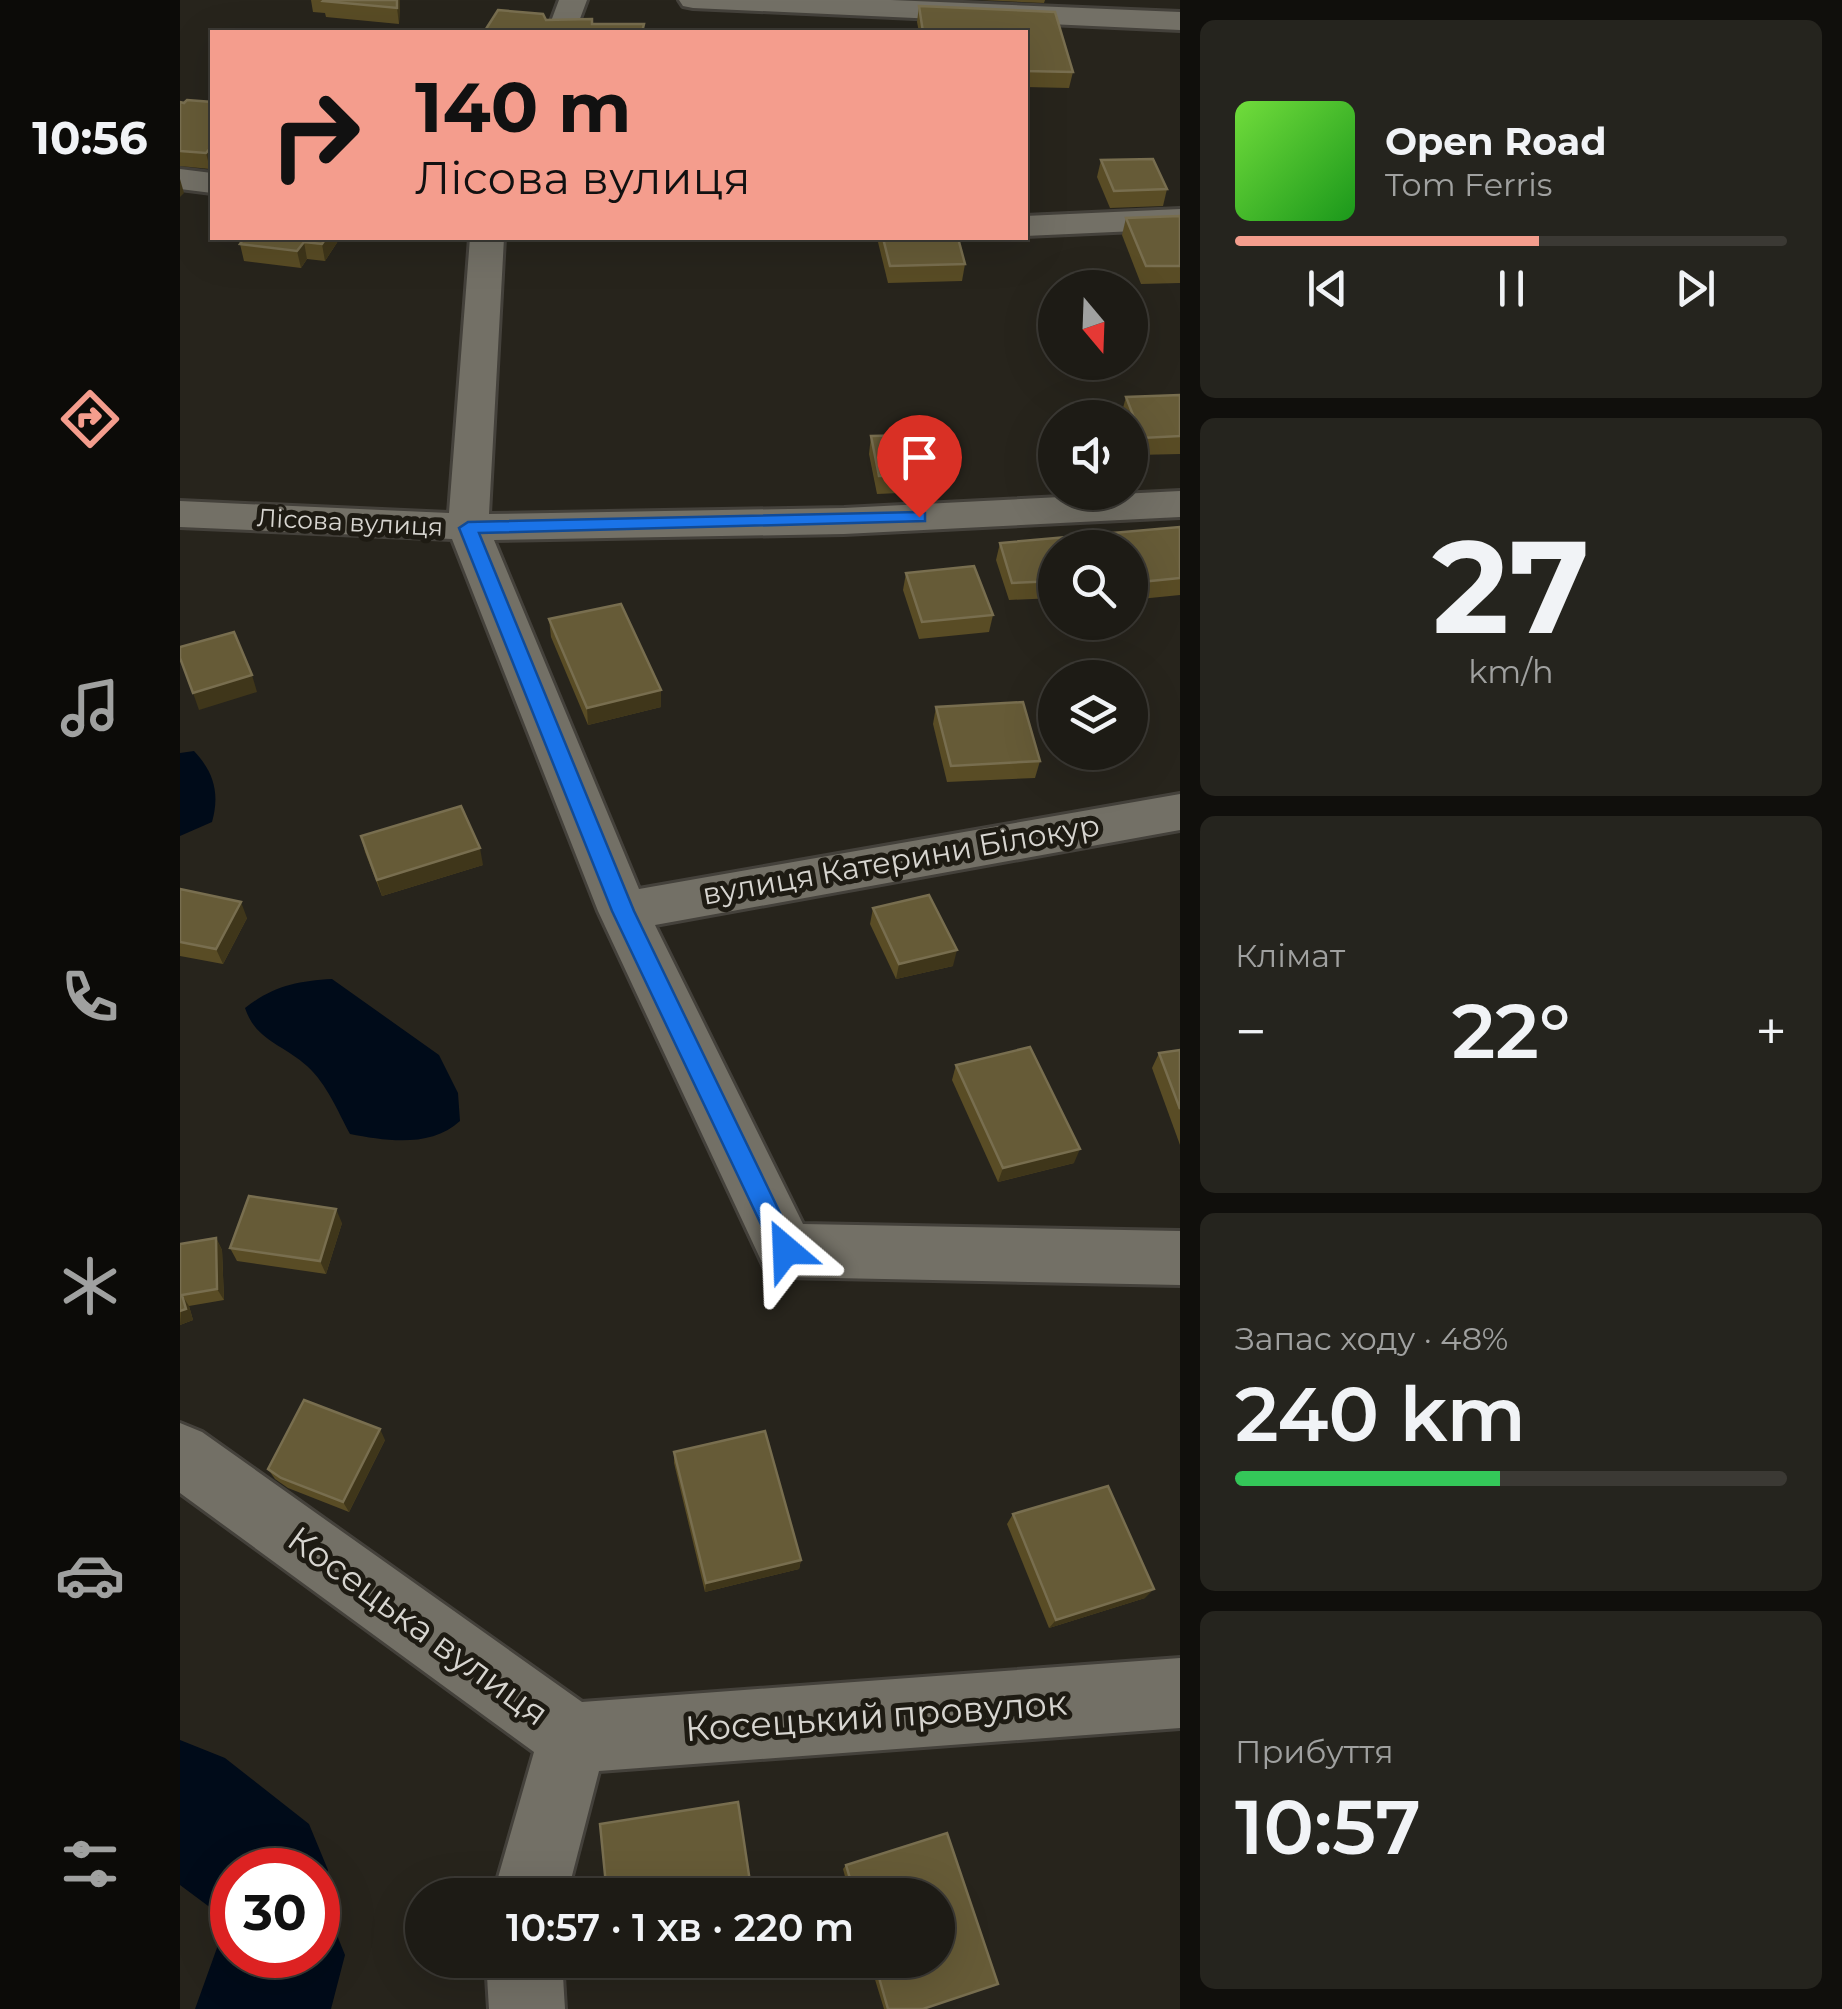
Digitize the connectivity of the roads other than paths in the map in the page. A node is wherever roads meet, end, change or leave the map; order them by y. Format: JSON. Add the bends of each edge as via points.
{"nodes":[{"id":1,"x":573,"y":0,"type":"edge"},
{"id":2,"x":694,"y":0,"type":"edge"},
{"id":3,"x":1180,"y":21,"type":"edge"},
{"id":4,"x":562,"y":30,"type":"edge"},
{"id":5,"x":180,"y":179,"type":"edge"},
{"id":6,"x":210,"y":184,"type":"edge"},
{"id":7,"x":1180,"y":219,"type":"edge"},
{"id":8,"x":1028,"y":226,"type":"edge"},
{"id":9,"x":488,"y":240,"type":"edge"},
{"id":10,"x":1180,"y":504,"type":"edge"},
{"id":11,"x":188,"y":523,"type":"edge"},
{"id":12,"x":468,"y":528,"type":"junction"},
{"id":13,"x":1180,"y":812,"type":"edge"},
{"id":14,"x":623,"y":911,"type":"junction"},
{"id":15,"x":1180,"y":1258,"type":"edge"},
{"id":16,"x":180,"y":1454,"type":"edge"},
{"id":17,"x":1180,"y":1693,"type":"edge"},
{"id":18,"x":573,"y":1738,"type":"junction"},
{"id":19,"x":535,"y":1878,"type":"edge"},
{"id":20,"x":525,"y":1978,"type":"edge"},
{"id":21,"x":527,"y":2009,"type":"edge"}],
"edges":[{"from":1,"to":4,"type":"street"},
{"from":2,"to":3,"type":"street"},
{"from":5,"to":6,"type":"street"},
{"from":7,"to":8,"type":"street"},
{"from":9,"to":12,"type":"street"},
{"from":10,"to":12,"type":"street","name":"Лісова вулиця","via":[[844,521]]},
{"from":11,"to":12,"type":"street","name":"Лісова вулиця"},
{"from":12,"to":14,"type":"street"},
{"from":13,"to":14,"type":"street","name":"вулиця Катерини Білокур"},
{"from":14,"to":15,"type":"street","via":[[786,1250]]},
{"from":16,"to":18,"type":"street","name":"Косецька вулиця"},
{"from":17,"to":18,"type":"street","name":"Косецький провулок"},
{"from":18,"to":19,"type":"street","name":"Косецька вулиця"},
{"from":20,"to":21,"type":"street"}]}
